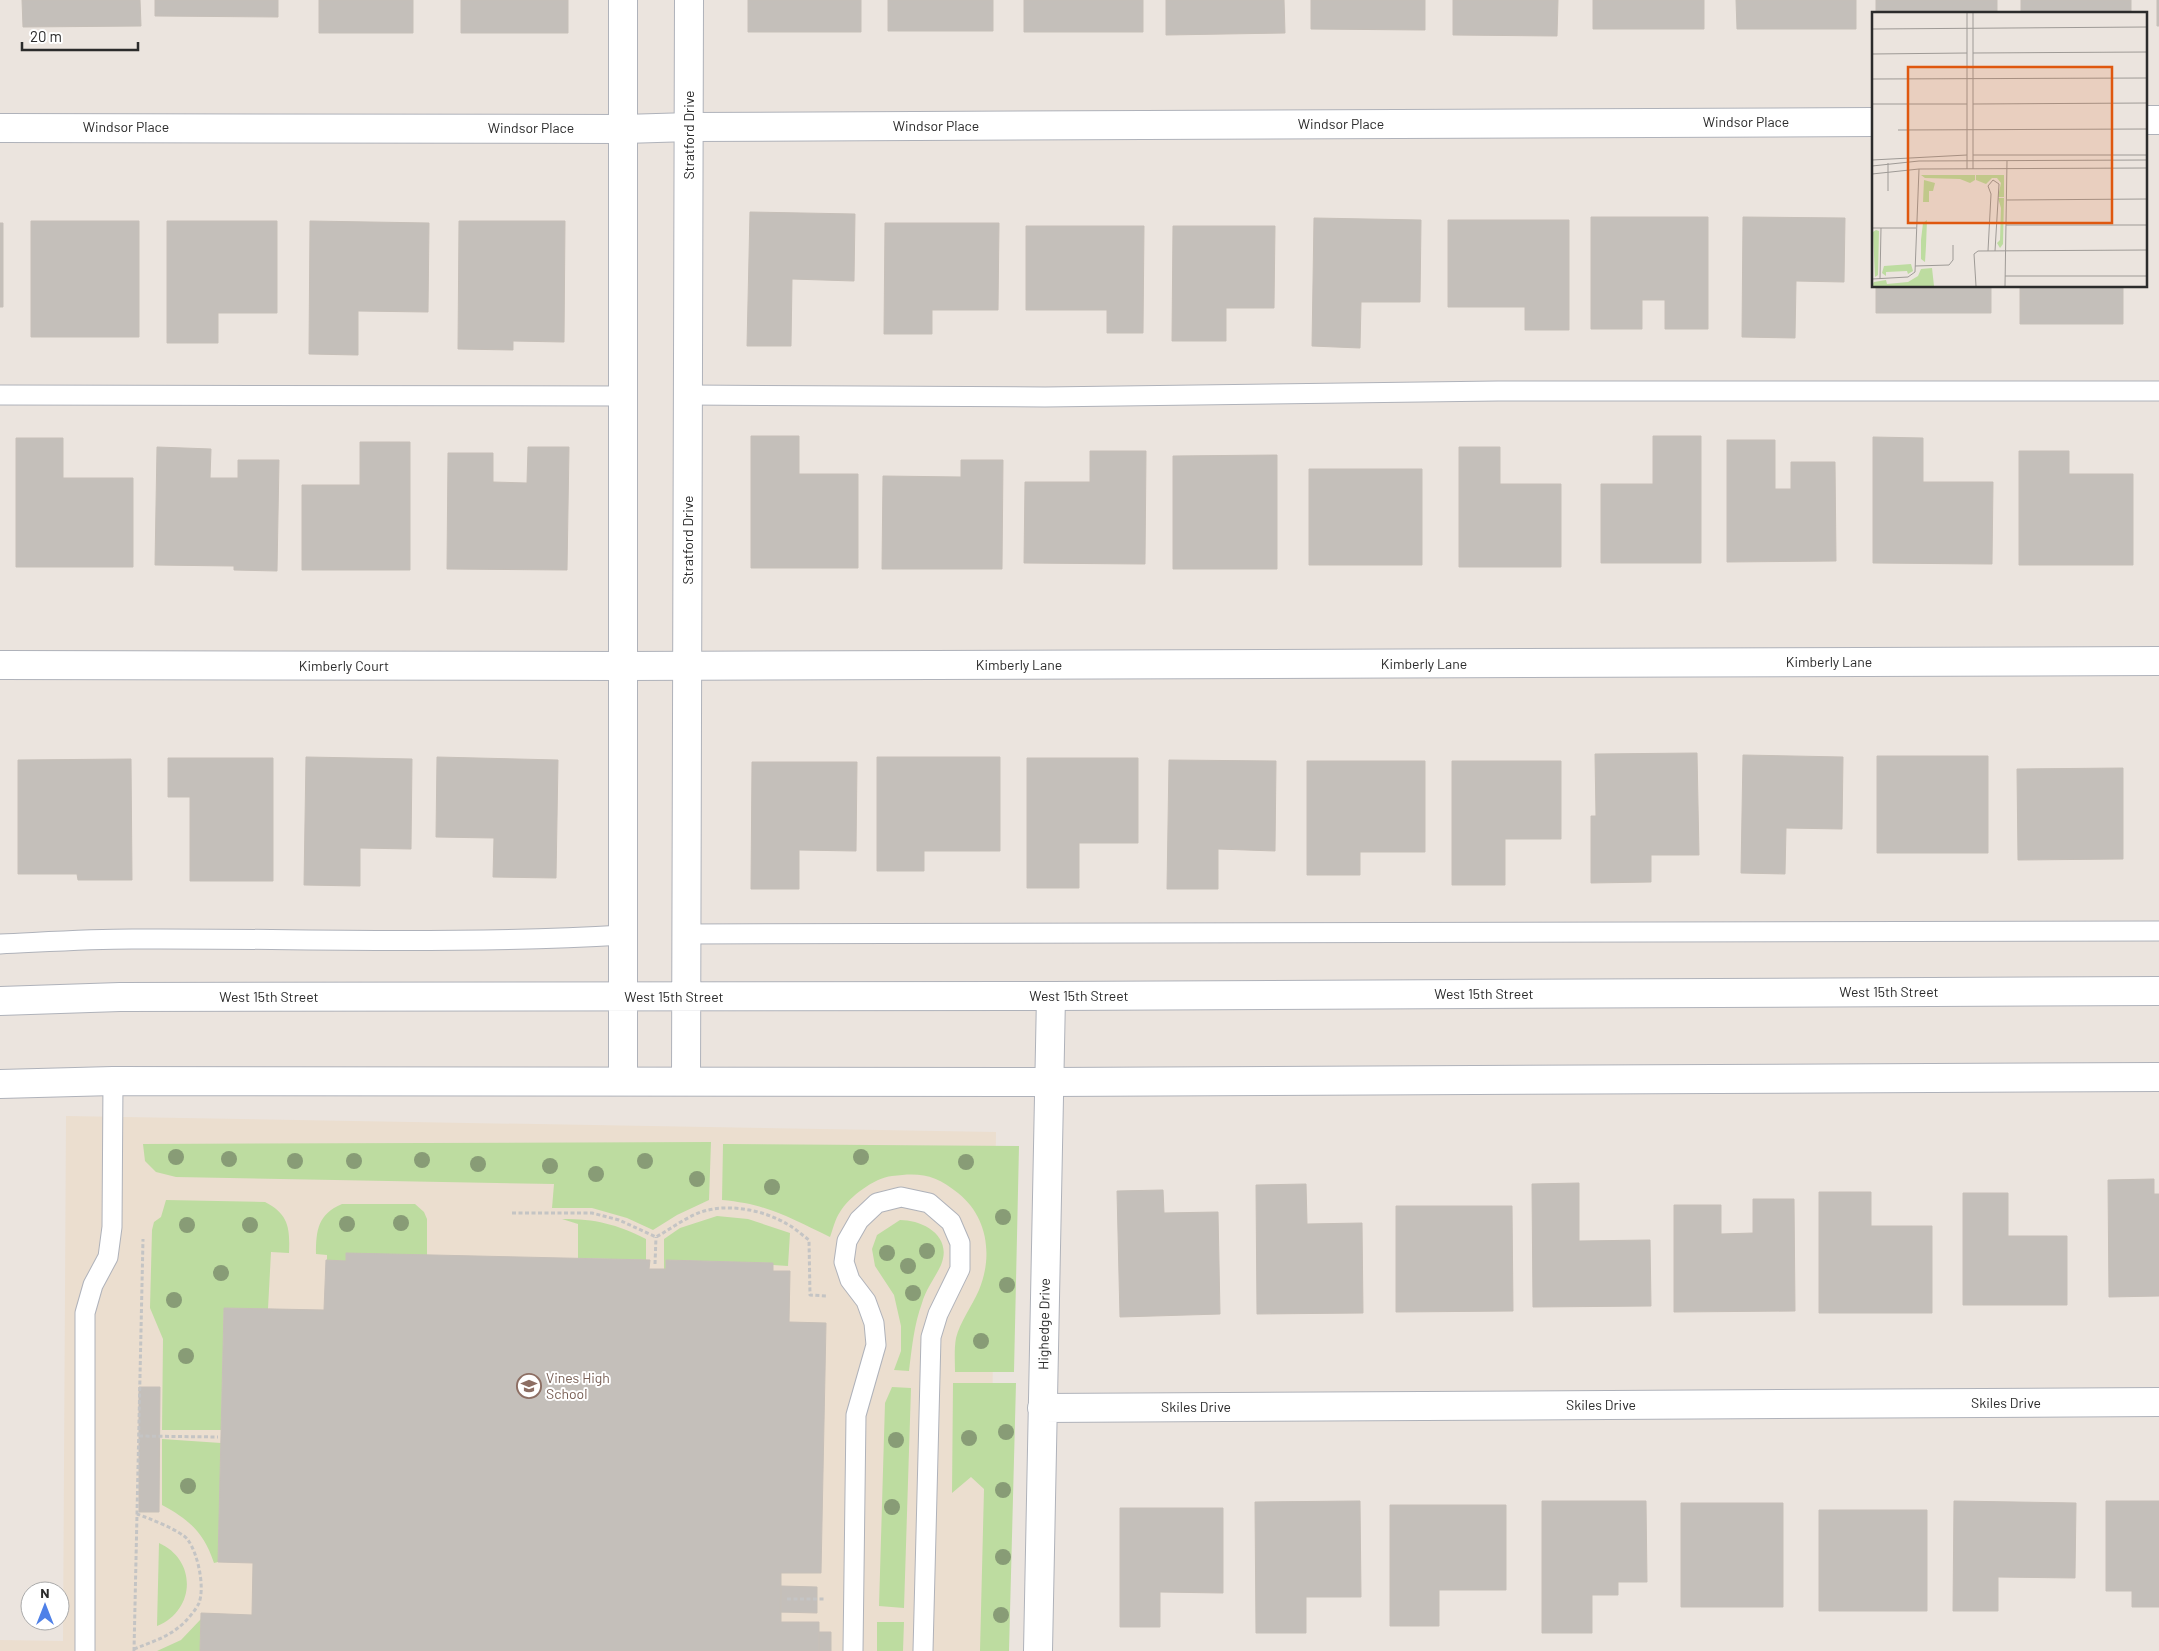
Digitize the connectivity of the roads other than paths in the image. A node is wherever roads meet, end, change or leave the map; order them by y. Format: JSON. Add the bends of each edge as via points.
{"nodes":[{"id":1,"x":623,"y":0,"type":"edge"},
{"id":2,"x":689,"y":0,"type":"edge"},
{"id":3,"x":2146,"y":120,"type":"edge"},
{"id":4,"x":2159,"y":120,"type":"edge"},
{"id":5,"x":1872,"y":122,"type":"edge"},
{"id":6,"x":690,"y":127,"type":"junction"},
{"id":7,"x":0,"y":128,"type":"edge"},
{"id":8,"x":624,"y":129,"type":"junction"},
{"id":9,"x":2159,"y":391,"type":"edge"},
{"id":10,"x":0,"y":395,"type":"edge"},
{"id":11,"x":688,"y":395,"type":"junction"},
{"id":12,"x":625,"y":396,"type":"junction"},
{"id":13,"x":2159,"y":661,"type":"edge"},
{"id":14,"x":0,"y":665,"type":"edge"},
{"id":15,"x":624,"y":666,"type":"junction"},
{"id":16,"x":689,"y":666,"type":"junction"},
{"id":17,"x":2159,"y":931,"type":"edge"},
{"id":18,"x":686,"y":934,"type":"junction"},
{"id":19,"x":623,"y":935,"type":"junction"},
{"id":20,"x":0,"y":944,"type":"edge"},
{"id":21,"x":2159,"y":991,"type":"edge"},
{"id":22,"x":623,"y":996,"type":"junction"},
{"id":23,"x":1051,"y":996,"type":"junction"},
{"id":24,"x":686,"y":997,"type":"junction"},
{"id":25,"x":0,"y":1001,"type":"edge"},
{"id":26,"x":2159,"y":1077,"type":"edge"},
{"id":27,"x":623,"y":1080,"type":"junction"},
{"id":28,"x":113,"y":1081,"type":"junction"},
{"id":29,"x":686,"y":1081,"type":"junction"},
{"id":30,"x":1049,"y":1082,"type":"junction"},
{"id":31,"x":0,"y":1084,"type":"edge"},
{"id":32,"x":2159,"y":1402,"type":"edge"},
{"id":33,"x":1042,"y":1408,"type":"junction"},
{"id":34,"x":85,"y":1651,"type":"edge"},
{"id":35,"x":853,"y":1651,"type":"edge"},
{"id":36,"x":923,"y":1651,"type":"edge"},
{"id":37,"x":1038,"y":1651,"type":"edge"}],
"edges":[{"from":1,"to":8,"type":"street"},
{"from":2,"to":6,"type":"street","name":"Stratford Drive"},
{"from":3,"to":4,"type":"street"},
{"from":5,"to":6,"type":"street","name":"Windsor Place"},
{"from":6,"to":8,"type":"street","name":"Windsor Place"},
{"from":6,"to":11,"type":"street","name":"Stratford Drive"},
{"from":7,"to":8,"type":"street","name":"Windsor Place"},
{"from":8,"to":12,"type":"street"},
{"from":9,"to":11,"type":"lane","via":[[1498,391],[1045,397]]},
{"from":10,"to":12,"type":"lane"},
{"from":11,"to":16,"type":"street","name":"Stratford Drive"},
{"from":12,"to":15,"type":"street"},
{"from":13,"to":16,"type":"street","name":"Kimberly Lane"},
{"from":14,"to":15,"type":"street","name":"Kimberly Court"},
{"from":15,"to":16,"type":"street","name":"Kimberly Court"},
{"from":15,"to":19,"type":"street"},
{"from":16,"to":18,"type":"street","name":"Stratford Drive"},
{"from":17,"to":18,"type":"lane"},
{"from":18,"to":24,"type":"street","name":"Stratford Drive"},
{"from":19,"to":20,"type":"lane","via":[[314,941],[131,939]]},
{"from":19,"to":22,"type":"street"},
{"from":21,"to":23,"type":"street","name":"West 15th Street"},
{"from":22,"to":24,"type":"street","name":"West 15th Street"},
{"from":22,"to":25,"type":"street","name":"West 15th Street","via":[[120,997]]},
{"from":22,"to":27,"type":"street"},
{"from":23,"to":24,"type":"street","name":"West 15th Street"},
{"from":23,"to":30,"type":"street","name":"Highedge Drive"},
{"from":24,"to":29,"type":"street","name":"Stratford Drive"},
{"from":26,"to":30,"type":"street"},
{"from":27,"to":28,"type":"street"},
{"from":27,"to":29,"type":"street"},
{"from":28,"to":31,"type":"street"},
{"from":28,"to":34,"type":"lane","via":[[112,1227],[108,1257],[93,1285],[85,1313]]},
{"from":29,"to":30,"type":"street"},
{"from":30,"to":33,"type":"street","name":"Highedge Drive"},
{"from":32,"to":33,"type":"street","name":"Skiles Drive"},
{"from":33,"to":37,"type":"street","name":"Highedge Drive"},
{"from":35,"to":36,"type":"lane","via":[[856,1415],[876,1345],[874,1323],[866,1301],[850,1280],[844,1262],[847,1241],[859,1220],[878,1203],[901,1197],[929,1203],[951,1222],[960,1243],[960,1269],[938,1314],[931,1337]]}]}
